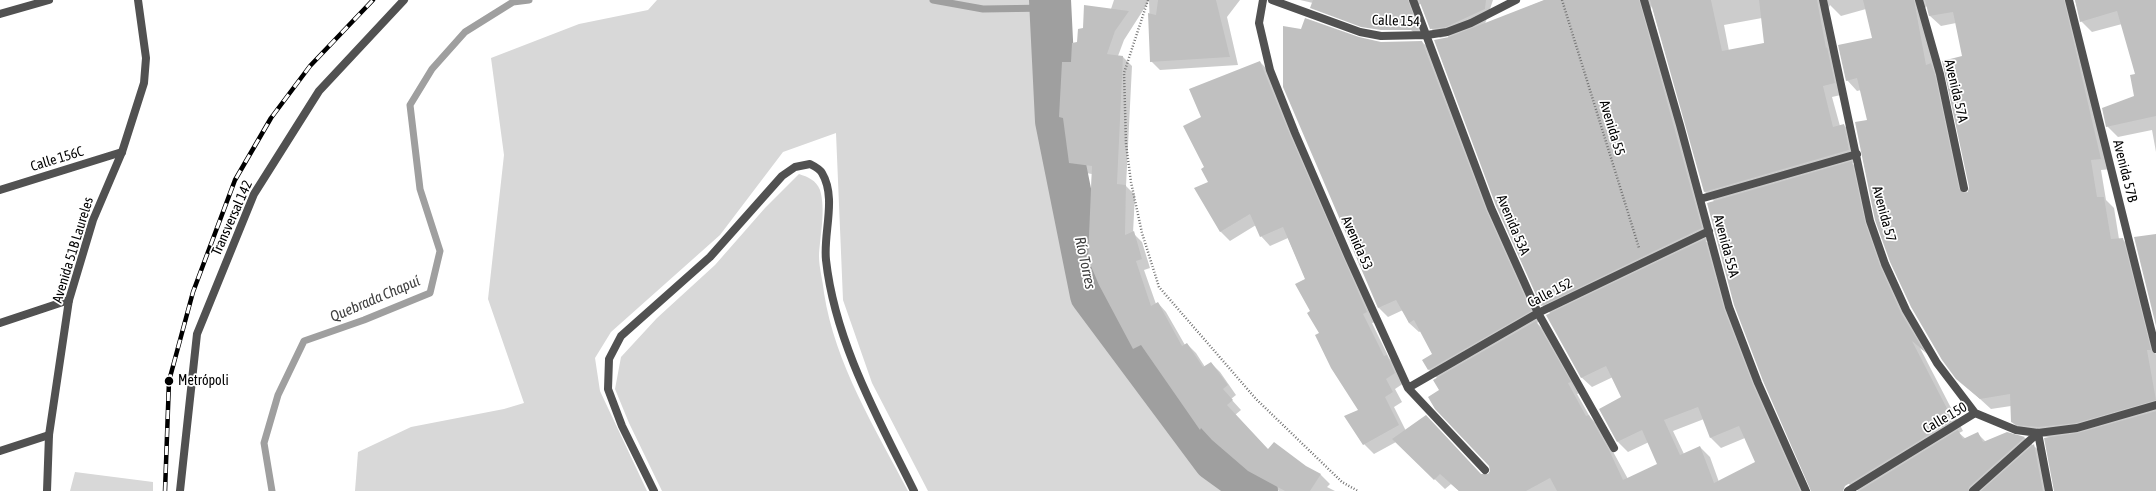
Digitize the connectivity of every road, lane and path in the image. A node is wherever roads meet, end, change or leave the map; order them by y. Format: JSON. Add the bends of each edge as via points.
{"nodes":[{"id":1,"x":49,"y":0,"type":"edge"},
{"id":2,"x":138,"y":0,"type":"edge"},
{"id":3,"x":404,"y":0,"type":"edge"},
{"id":4,"x":1148,"y":0,"type":"edge"},
{"id":5,"x":1263,"y":0,"type":"edge"},
{"id":6,"x":1272,"y":0,"type":"edge"},
{"id":7,"x":1413,"y":0,"type":"edge"},
{"id":8,"x":1516,"y":0,"type":"edge"},
{"id":9,"x":1562,"y":0,"type":"edge"},
{"id":10,"x":1644,"y":0,"type":"edge"},
{"id":11,"x":1823,"y":0,"type":"edge"},
{"id":12,"x":1919,"y":0,"type":"edge"},
{"id":13,"x":2069,"y":0,"type":"edge"},
{"id":14,"x":0,"y":14,"type":"edge"},
{"id":15,"x":1427,"y":35,"type":"junction"},
{"id":16,"x":122,"y":152,"type":"junction"},
{"id":17,"x":1857,"y":154,"type":"junction"},
{"id":18,"x":1964,"y":188,"type":"dead end"},
{"id":19,"x":0,"y":190,"type":"edge"},
{"id":20,"x":1700,"y":199,"type":"junction"},
{"id":21,"x":1709,"y":231,"type":"junction"},
{"id":22,"x":1643,"y":262,"type":"junction"},
{"id":23,"x":69,"y":300,"type":"junction"},
{"id":24,"x":1538,"y":313,"type":"junction"},
{"id":25,"x":0,"y":323,"type":"edge"},
{"id":26,"x":2156,"y":349,"type":"edge"},
{"id":27,"x":1408,"y":388,"type":"junction"},
{"id":28,"x":2156,"y":405,"type":"edge"},
{"id":29,"x":1975,"y":413,"type":"junction"},
{"id":30,"x":2038,"y":433,"type":"junction"},
{"id":31,"x":49,"y":435,"type":"junction"},
{"id":32,"x":1614,"y":448,"type":"dead end"},
{"id":33,"x":0,"y":451,"type":"edge"},
{"id":34,"x":1485,"y":470,"type":"dead end"},
{"id":35,"x":48,"y":491,"type":"edge"},
{"id":36,"x":180,"y":491,"type":"edge"},
{"id":37,"x":654,"y":491,"type":"edge"},
{"id":38,"x":914,"y":491,"type":"edge"},
{"id":39,"x":1358,"y":491,"type":"edge"},
{"id":40,"x":1806,"y":491,"type":"edge"},
{"id":41,"x":1848,"y":491,"type":"edge"},
{"id":42,"x":1973,"y":491,"type":"edge"},
{"id":43,"x":2049,"y":491,"type":"edge"}],
"edges":[{"from":1,"to":14,"type":"street"},
{"from":2,"to":16,"type":"street","name":"Avenida 51B Laureles","via":[[146,58],[144,83]]},
{"from":3,"to":36,"type":"street","name":"Transversal 142","via":[[318,91],[254,194],[197,334]]},
{"from":4,"to":39,"type":"path","via":[[1124,73],[1126,144],[1142,233],[1159,287],[1256,399],[1342,482]]},
{"from":5,"to":27,"type":"street","name":"Avenida 53","via":[[1259,23],[1270,70],[1295,134]]},
{"from":6,"to":15,"type":"street","name":"Calle 154","via":[[1360,32],[1381,36]]},
{"from":7,"to":15,"type":"street","name":"Avenida 53A"},
{"from":8,"to":15,"type":"street","name":"Calle 154","via":[[1471,23],[1447,32]]},
{"from":9,"to":22,"type":"path","name":"Avenida 55"},
{"from":10,"to":20,"type":"street","name":"Avenida 55A"},
{"from":11,"to":17,"type":"street","name":"Avenida 57"},
{"from":12,"to":18,"type":"street","name":"Avenida 57A","via":[[1940,74]]},
{"from":13,"to":26,"type":"street","name":"Avenida 57B"},
{"from":15,"to":24,"type":"street","name":"Avenida 53A","via":[[1491,208]]},
{"from":16,"to":19,"type":"street","name":"Calle 156C"},
{"from":16,"to":23,"type":"street","name":"Avenida 51B Laureles","via":[[93,220]]},
{"from":17,"to":20,"type":"street"},
{"from":17,"to":29,"type":"street","name":"Avenida 57","via":[[1870,221],[1900,297],[1937,363]]},
{"from":20,"to":21,"type":"street","name":"Avenida 55A"},
{"from":21,"to":22,"type":"street","name":"Calle 152"},
{"from":21,"to":40,"type":"street","name":"Avenida 55A","via":[[1729,307],[1758,383]]},
{"from":22,"to":24,"type":"street","name":"Calle 152"},
{"from":23,"to":25,"type":"street"},
{"from":23,"to":31,"type":"street","name":"Avenida 51B Laureles"},
{"from":24,"to":27,"type":"street","name":"Calle 152"},
{"from":24,"to":32,"type":"street","name":"Avenida 53A"},
{"from":27,"to":34,"type":"street","name":"Avenida 53"},
{"from":28,"to":30,"type":"street","name":"Calle 150","via":[[2077,428]]},
{"from":29,"to":30,"type":"street","name":"Calle 150","via":[[2016,430]]},
{"from":29,"to":41,"type":"street","name":"Calle 150"},
{"from":30,"to":42,"type":"street"},
{"from":30,"to":43,"type":"street"},
{"from":31,"to":33,"type":"street"},
{"from":31,"to":35,"type":"street","name":"Avenida 51B Laureles"},
{"from":37,"to":38,"type":"street","via":[[622,426],[608,389],[609,359],[621,336],[710,257],[782,176],[795,166],[810,164],[821,172],[828,186],[825,258],[831,295],[841,329],[866,392]]}]}
